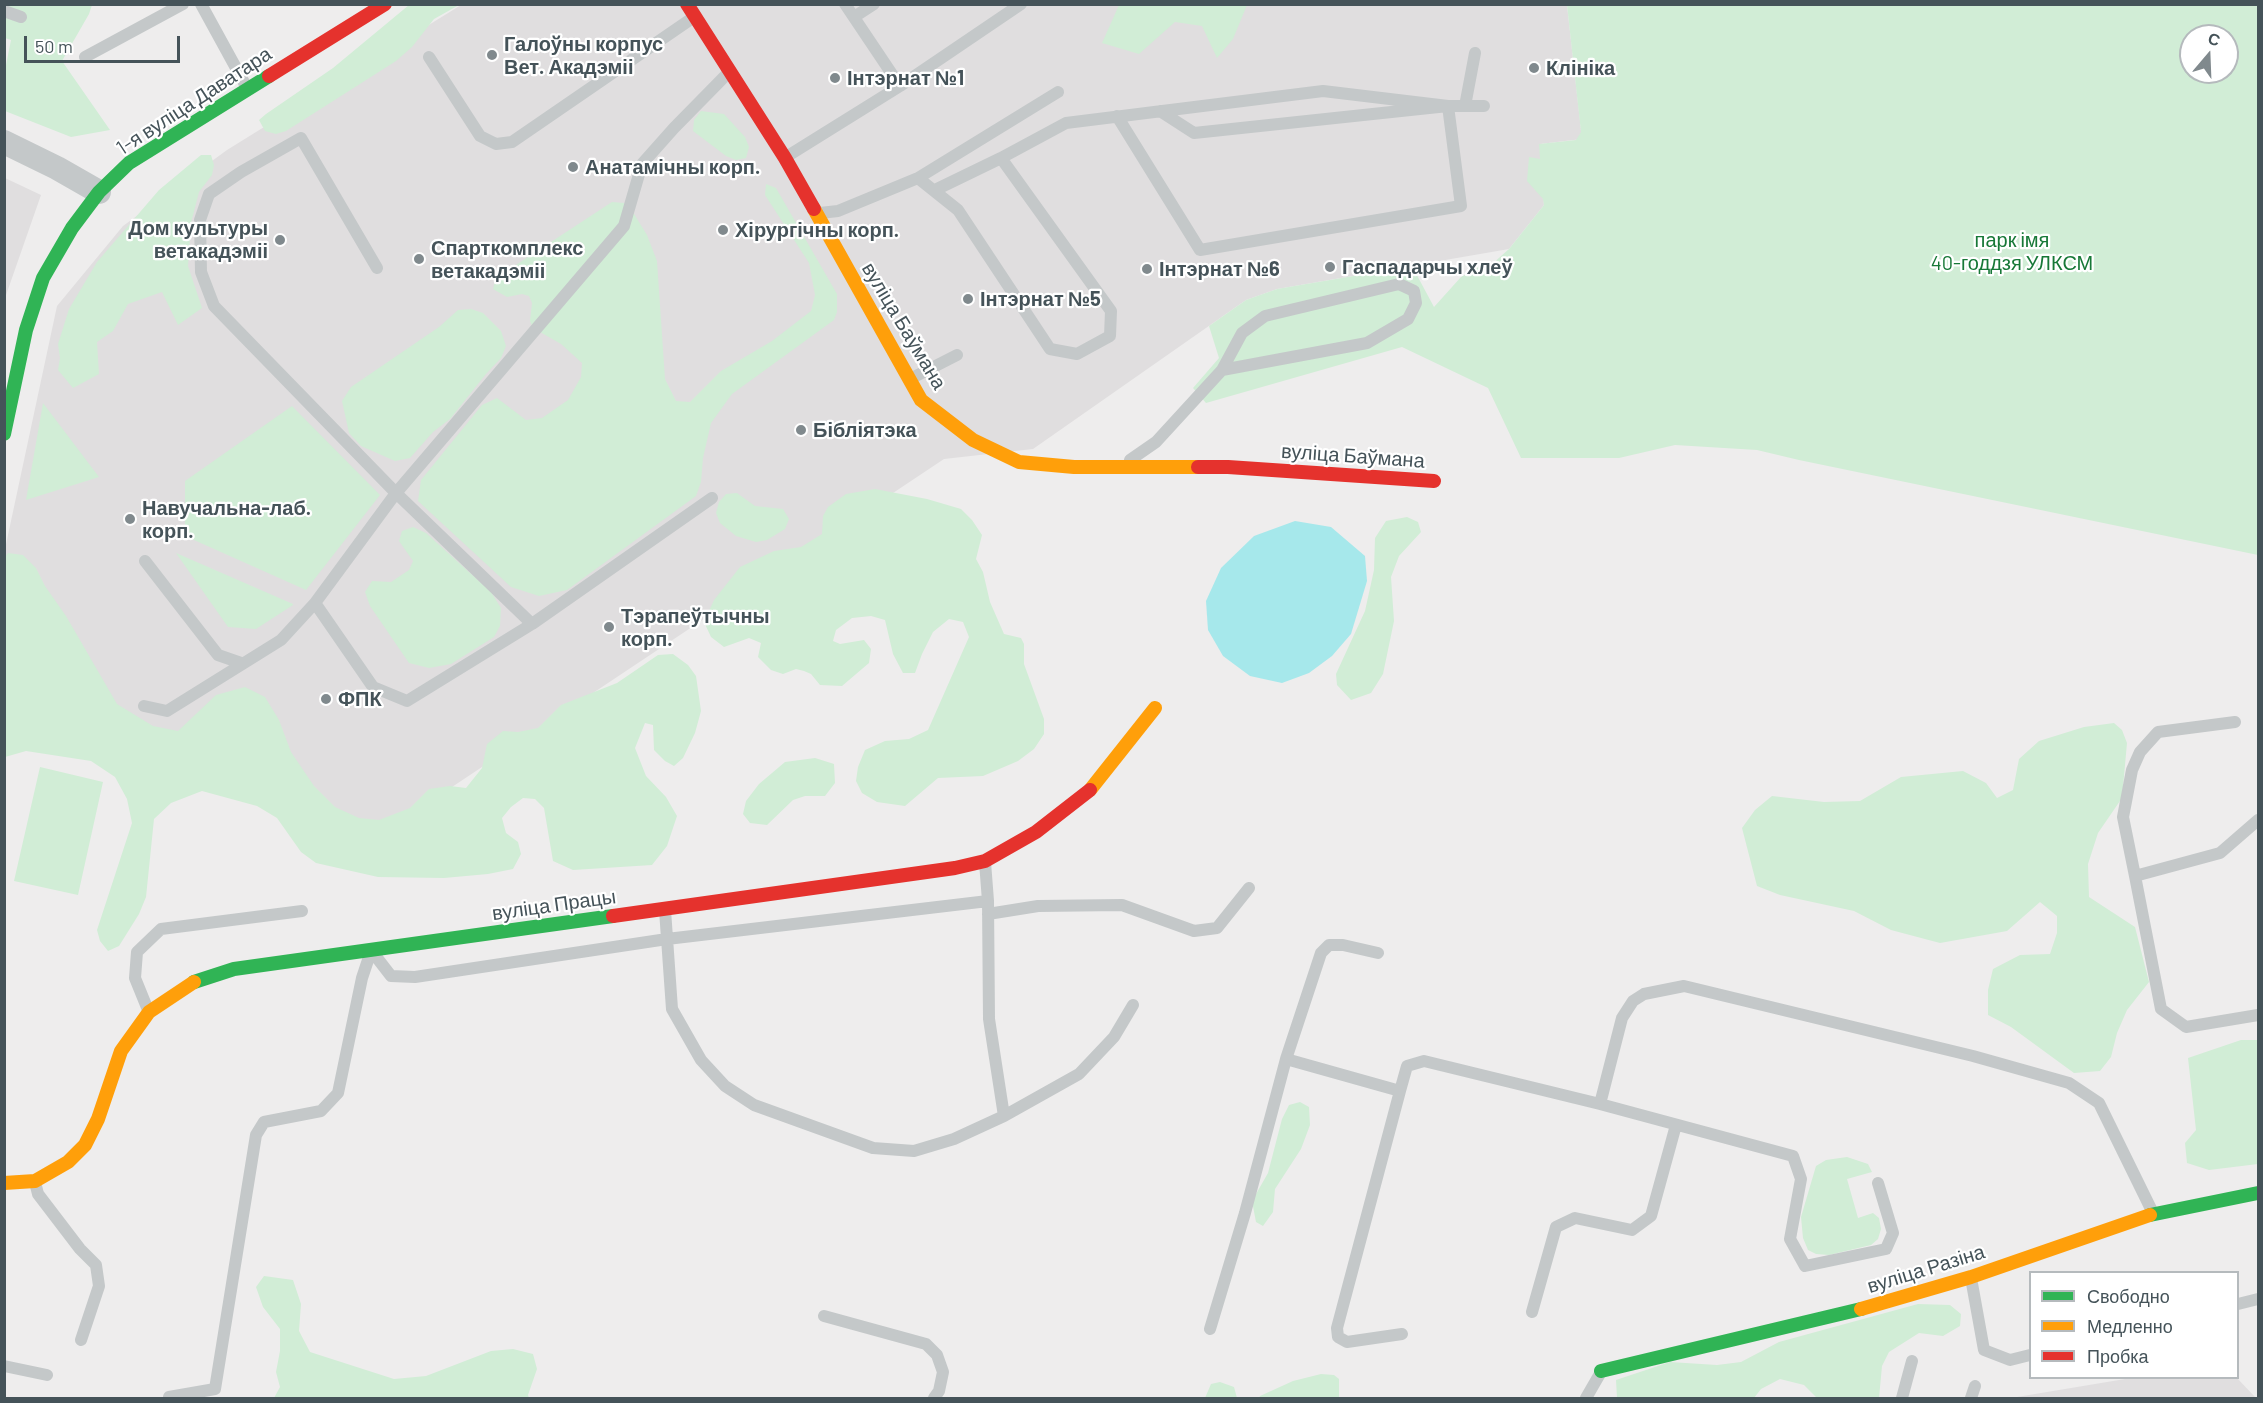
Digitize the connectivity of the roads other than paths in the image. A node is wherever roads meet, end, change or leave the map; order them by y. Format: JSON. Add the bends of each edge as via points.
{"nodes":[{"id":1,"x":183,"y":4,"type":"edge"},
{"id":2,"x":201,"y":4,"type":"edge"},
{"id":3,"x":385,"y":4,"type":"edge"},
{"id":4,"x":845,"y":4,"type":"edge"},
{"id":5,"x":874,"y":4,"type":"edge"},
{"id":6,"x":1021,"y":4,"type":"edge"},
{"id":7,"x":691,"y":10,"type":"edge"},
{"id":8,"x":4,"y":11,"type":"edge"},
{"id":9,"x":21,"y":16,"type":"dead end"},
{"id":10,"x":854,"y":17,"type":"junction"},
{"id":11,"x":1475,"y":53,"type":"dead end"},
{"id":12,"x":85,"y":57,"type":"dead end"},
{"id":13,"x":429,"y":57,"type":"dead end"},
{"id":14,"x":730,"y":71,"type":"junction"},
{"id":15,"x":900,"y":86,"type":"junction"},
{"id":16,"x":247,"y":90,"type":"junction"},
{"id":17,"x":1058,"y":92,"type":"dead end"},
{"id":18,"x":1448,"y":106,"type":"junction"},
{"id":19,"x":1465,"y":106,"type":"junction"},
{"id":20,"x":1484,"y":106,"type":"dead end"},
{"id":21,"x":1160,"y":111,"type":"junction"},
{"id":22,"x":1117,"y":116,"type":"junction"},
{"id":23,"x":4,"y":142,"type":"edge"},
{"id":24,"x":785,"y":158,"type":"junction"},
{"id":25,"x":1001,"y":158,"type":"junction"},
{"id":26,"x":918,"y":178,"type":"junction"},
{"id":27,"x":935,"y":190,"type":"junction"},
{"id":28,"x":99,"y":192,"type":"junction"},
{"id":29,"x":816,"y":213,"type":"junction"},
{"id":30,"x":377,"y":268,"type":"dead end"},
{"id":31,"x":957,"y":355,"type":"dead end"},
{"id":32,"x":1222,"y":370,"type":"junction"},
{"id":33,"x":909,"y":379,"type":"junction"},
{"id":34,"x":4,"y":434,"type":"edge"},
{"id":35,"x":1119,"y":467,"type":"junction"},
{"id":36,"x":1434,"y":481,"type":"dead end"},
{"id":37,"x":396,"y":493,"type":"junction"},
{"id":38,"x":712,"y":498,"type":"dead end"},
{"id":39,"x":145,"y":561,"type":"dead end"},
{"id":40,"x":315,"y":603,"type":"junction"},
{"id":41,"x":532,"y":624,"type":"junction"},
{"id":42,"x":241,"y":663,"type":"junction"},
{"id":43,"x":144,"y":706,"type":"dead end"},
{"id":44,"x":1155,"y":708,"type":"dead end"},
{"id":45,"x":2235,"y":722,"type":"dead end"},
{"id":46,"x":2259,"y":820,"type":"edge"},
{"id":47,"x":985,"y":861,"type":"junction"},
{"id":48,"x":2135,"y":876,"type":"junction"},
{"id":49,"x":1249,"y":888,"type":"dead end"},
{"id":50,"x":988,"y":908,"type":"junction"},
{"id":51,"x":665,"y":909,"type":"junction"},
{"id":52,"x":302,"y":912,"type":"dead end"},
{"id":53,"x":667,"y":939,"type":"junction"},
{"id":54,"x":371,"y":950,"type":"junction"},
{"id":55,"x":1378,"y":953,"type":"dead end"},
{"id":56,"x":1133,"y":1005,"type":"dead end"},
{"id":57,"x":149,"y":1012,"type":"junction"},
{"id":58,"x":2259,"y":1015,"type":"edge"},
{"id":59,"x":1286,"y":1059,"type":"junction"},
{"id":60,"x":1400,"y":1091,"type":"junction"},
{"id":61,"x":1600,"y":1104,"type":"junction"},
{"id":62,"x":1004,"y":1116,"type":"junction"},
{"id":63,"x":1676,"y":1125,"type":"junction"},
{"id":64,"x":35,"y":1181,"type":"junction"},
{"id":65,"x":4,"y":1183,"type":"edge"},
{"id":66,"x":1878,"y":1183,"type":"dead end"},
{"id":67,"x":2259,"y":1193,"type":"edge"},
{"id":68,"x":2154,"y":1214,"type":"junction"},
{"id":69,"x":1971,"y":1277,"type":"junction"},
{"id":70,"x":2259,"y":1299,"type":"edge"},
{"id":71,"x":2239,"y":1304,"type":"edge"},
{"id":72,"x":1532,"y":1312,"type":"dead end"},
{"id":73,"x":824,"y":1316,"type":"dead end"},
{"id":74,"x":1210,"y":1329,"type":"dead end"},
{"id":75,"x":1402,"y":1334,"type":"dead end"},
{"id":76,"x":81,"y":1340,"type":"dead end"},
{"id":77,"x":2029,"y":1355,"type":"edge"},
{"id":78,"x":1912,"y":1362,"type":"dead end"},
{"id":79,"x":4,"y":1366,"type":"edge"},
{"id":80,"x":1601,"y":1371,"type":"joint"},
{"id":81,"x":47,"y":1375,"type":"dead end"},
{"id":82,"x":169,"y":1397,"type":"dead end"},
{"id":83,"x":934,"y":1398,"type":"edge"},
{"id":84,"x":1586,"y":1398,"type":"edge"},
{"id":85,"x":1902,"y":1398,"type":"edge"}],
"edges":[{"from":1,"to":12,"type":"lane"},
{"from":2,"to":16,"type":"lane"},
{"from":3,"to":16,"type":"street","name":"1-я вуліца Даватара"},
{"from":4,"to":10,"type":"lane"},
{"from":5,"to":10,"type":"lane"},
{"from":6,"to":15,"type":"lane"},
{"from":7,"to":13,"type":"lane","via":[[512,142],[496,144],[480,136]]},
{"from":7,"to":14,"type":"street","name":"вуліца Баўмана"},
{"from":8,"to":9,"type":"lane"},
{"from":10,"to":15,"type":"lane"},
{"from":11,"to":19,"type":"lane"},
{"from":14,"to":24,"type":"street","name":"вуліца Баўмана"},
{"from":14,"to":37,"type":"lane","via":[[642,164],[624,226]]},
{"from":15,"to":24,"type":"lane"},
{"from":16,"to":28,"type":"street","name":"1-я вуліца Даватара","via":[[129,163]]},
{"from":17,"to":26,"type":"lane"},
{"from":18,"to":19,"type":"lane"},
{"from":18,"to":21,"type":"lane","via":[[1323,92]]},
{"from":18,"to":21,"type":"lane","via":[[1194,133]]},
{"from":18,"to":22,"type":"lane","via":[[1461,206],[1200,250]]},
{"from":19,"to":20,"type":"lane"},
{"from":21,"to":22,"type":"lane"},
{"from":22,"to":25,"type":"lane","via":[[1065,123]]},
{"from":23,"to":28,"type":"street"},
{"from":24,"to":29,"type":"street","name":"вуліца Баўмана"},
{"from":25,"to":27,"type":"lane"},
{"from":25,"to":27,"type":"lane","via":[[1111,311],[1110,336],[1077,354],[1050,349],[958,210]]},
{"from":26,"to":27,"type":"lane"},
{"from":26,"to":29,"type":"lane","via":[[838,211]]},
{"from":28,"to":34,"type":"street","name":"1-я вуліца Даватара","via":[[43,278],[26,330]]},
{"from":29,"to":33,"type":"street","name":"вуліца Баўмана"},
{"from":30,"to":37,"type":"lane","via":[[301,138],[209,194],[200,220],[201,273],[214,306]]},
{"from":31,"to":33,"type":"lane"},
{"from":32,"to":32,"type":"lane","via":[[1367,343],[1408,319],[1416,303],[1414,291],[1399,284],[1265,316],[1242,333]]},
{"from":32,"to":35,"type":"lane","via":[[1156,442]]},
{"from":33,"to":35,"type":"street","name":"вуліца Баўмана","via":[[921,400],[973,440],[1019,462]]},
{"from":35,"to":36,"type":"street","name":"вуліца Баўмана","via":[[1228,467]]},
{"from":37,"to":40,"type":"lane"},
{"from":37,"to":41,"type":"lane"},
{"from":38,"to":41,"type":"lane"},
{"from":39,"to":42,"type":"lane","via":[[218,655]]},
{"from":40,"to":41,"type":"lane","via":[[373,687],[407,701]]},
{"from":40,"to":42,"type":"lane","via":[[280,640]]},
{"from":42,"to":43,"type":"lane","via":[[167,711]]},
{"from":44,"to":47,"type":"street","name":"вуліца Працы","via":[[1090,790],[1036,832]]},
{"from":45,"to":48,"type":"lane","via":[[2158,732],[2140,752],[2132,770],[2123,817]]},
{"from":46,"to":48,"type":"lane","via":[[2220,853]]},
{"from":47,"to":50,"type":"lane"},
{"from":47,"to":51,"type":"street","name":"вуліца Працы"},
{"from":48,"to":58,"type":"lane","via":[[2161,1009],[2186,1027]]},
{"from":49,"to":50,"type":"lane","via":[[1217,928],[1194,932],[1122,905]]},
{"from":50,"to":53,"type":"lane"},
{"from":50,"to":62,"type":"lane","via":[[989,1019]]},
{"from":51,"to":53,"type":"lane"},
{"from":51,"to":54,"type":"street","name":"вуліца Працы"},
{"from":52,"to":57,"type":"lane","via":[[161,929],[137,952],[135,978]]},
{"from":53,"to":54,"type":"lane","via":[[415,977],[391,976]]},
{"from":53,"to":62,"type":"lane","via":[[672,1009],[677,1019],[700,1060],[725,1086],[754,1105],[873,1148],[914,1151]]},
{"from":54,"to":57,"type":"street","name":"вуліца Працы","via":[[234,969],[191,983]]},
{"from":54,"to":82,"type":"lane","via":[[338,1093],[321,1111],[264,1122],[256,1135],[215,1389]]},
{"from":55,"to":59,"type":"lane","via":[[1343,945],[1329,945],[1321,953]]},
{"from":56,"to":62,"type":"lane","via":[[1114,1037],[1079,1074]]},
{"from":57,"to":64,"type":"street","name":"вуліца Працы","via":[[121,1051],[85,1145],[68,1162]]},
{"from":59,"to":60,"type":"lane"},
{"from":59,"to":74,"type":"lane"},
{"from":60,"to":61,"type":"lane","via":[[1407,1066],[1424,1061]]},
{"from":60,"to":75,"type":"lane","via":[[1337,1328],[1338,1337],[1347,1342]]},
{"from":61,"to":63,"type":"lane"},
{"from":61,"to":68,"type":"lane","via":[[1622,1018],[1633,1001],[1644,994],[1684,986],[2069,1083],[2099,1103]]},
{"from":63,"to":66,"type":"lane","via":[[1793,1156],[1802,1179],[1790,1239],[1805,1266],[1886,1249],[1893,1233]]},
{"from":63,"to":72,"type":"lane","via":[[1651,1216],[1632,1230],[1575,1218],[1556,1227]]},
{"from":64,"to":65,"type":"street","name":"вуліца Працы"},
{"from":64,"to":76,"type":"lane","via":[[38,1194],[96,1265],[99,1286]]},
{"from":67,"to":68,"type":"street","name":"вуліца Разіна"},
{"from":68,"to":69,"type":"street","name":"вуліца Разіна"},
{"from":69,"to":77,"type":"lane","via":[[1984,1350],[2010,1360]]},
{"from":69,"to":80,"type":"street","name":"вуліца Разіна","via":[[1884,1304]]},
{"from":70,"to":71,"type":"lane"},
{"from":73,"to":83,"type":"lane","via":[[926,1344],[937,1355],[943,1372]]},
{"from":78,"to":85,"type":"lane"},
{"from":79,"to":81,"type":"lane"},
{"from":80,"to":84,"type":"lane"}]}
